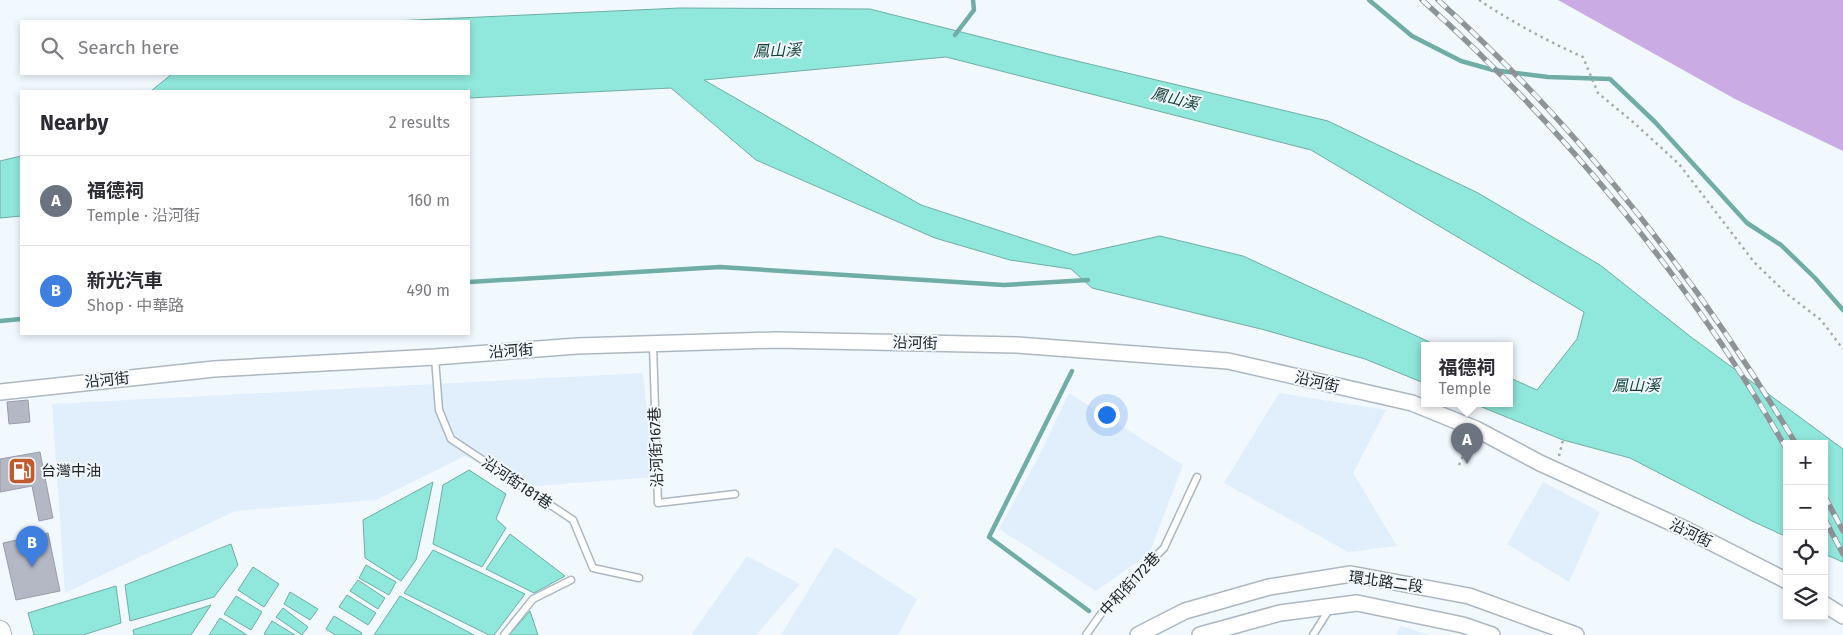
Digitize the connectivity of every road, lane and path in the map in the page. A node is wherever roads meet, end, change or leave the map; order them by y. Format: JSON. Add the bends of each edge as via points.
{"nodes":[{"id":1,"x":1479,"y":0,"type":"edge"},
{"id":2,"x":653,"y":343,"type":"junction"},
{"id":3,"x":1843,"y":349,"type":"edge"},
{"id":4,"x":435,"y":356,"type":"junction"},
{"id":5,"x":0,"y":392,"type":"edge"},
{"id":6,"x":1421,"y":407,"type":"edge"},
{"id":7,"x":1422,"y":407,"type":"edge"},
{"id":8,"x":1476,"y":429,"type":"junction"},
{"id":9,"x":1458,"y":465,"type":"dead end"},
{"id":10,"x":1197,"y":477,"type":"dead end"},
{"id":11,"x":735,"y":494,"type":"dead end"},
{"id":12,"x":639,"y":578,"type":"dead end"},
{"id":13,"x":1783,"y":579,"type":"edge"},
{"id":14,"x":571,"y":580,"type":"dead end"},
{"id":15,"x":1331,"y":606,"type":"junction"},
{"id":16,"x":1828,"y":607,"type":"edge"},
{"id":17,"x":1843,"y":616,"type":"edge"},
{"id":18,"x":0,"y":631,"type":"edge"},
{"id":19,"x":1,"y":635,"type":"edge"},
{"id":20,"x":504,"y":635,"type":"edge"},
{"id":21,"x":1086,"y":635,"type":"edge"},
{"id":22,"x":1138,"y":635,"type":"edge"},
{"id":23,"x":1200,"y":635,"type":"edge"},
{"id":24,"x":1313,"y":635,"type":"edge"},
{"id":25,"x":1492,"y":635,"type":"edge"},
{"id":26,"x":1576,"y":635,"type":"edge"}],
"edges":[{"from":1,"to":3,"type":"path","via":[[1514,23],[1583,57],[1598,92],[1678,164],[1754,262],[1787,294],[1821,320]]},
{"from":2,"to":4,"type":"street","name":"沿河街"},
{"from":2,"to":6,"type":"street","name":"沿河街","via":[[776,340],[1017,346],[1228,362]]},
{"from":2,"to":11,"type":"lane","name":"沿河街167巷","via":[[658,503]]},
{"from":4,"to":5,"type":"street","name":"沿河街","via":[[214,369]]},
{"from":4,"to":12,"type":"lane","name":"沿河街181巷","via":[[439,410],[452,440],[573,520],[593,568]]},
{"from":7,"to":8,"type":"street","name":"沿河街"},
{"from":8,"to":9,"type":"path"},
{"from":8,"to":13,"type":"street","name":"沿河街"},
{"from":10,"to":21,"type":"lane","name":"中和街172巷","via":[[1164,548],[1103,611]]},
{"from":14,"to":20,"type":"lane","via":[[533,599]]},
{"from":15,"to":23,"type":"street","name":"環北路二段","via":[[1280,613]]},
{"from":15,"to":24,"type":"lane"},
{"from":15,"to":25,"type":"street","name":"環北路二段","via":[[1357,603],[1463,625]]},
{"from":16,"to":17,"type":"street"},
{"from":18,"to":19,"type":"main road"},
{"from":22,"to":26,"type":"street","name":"環北路二段","via":[[1185,611],[1260,589],[1350,574],[1469,596]]}]}
